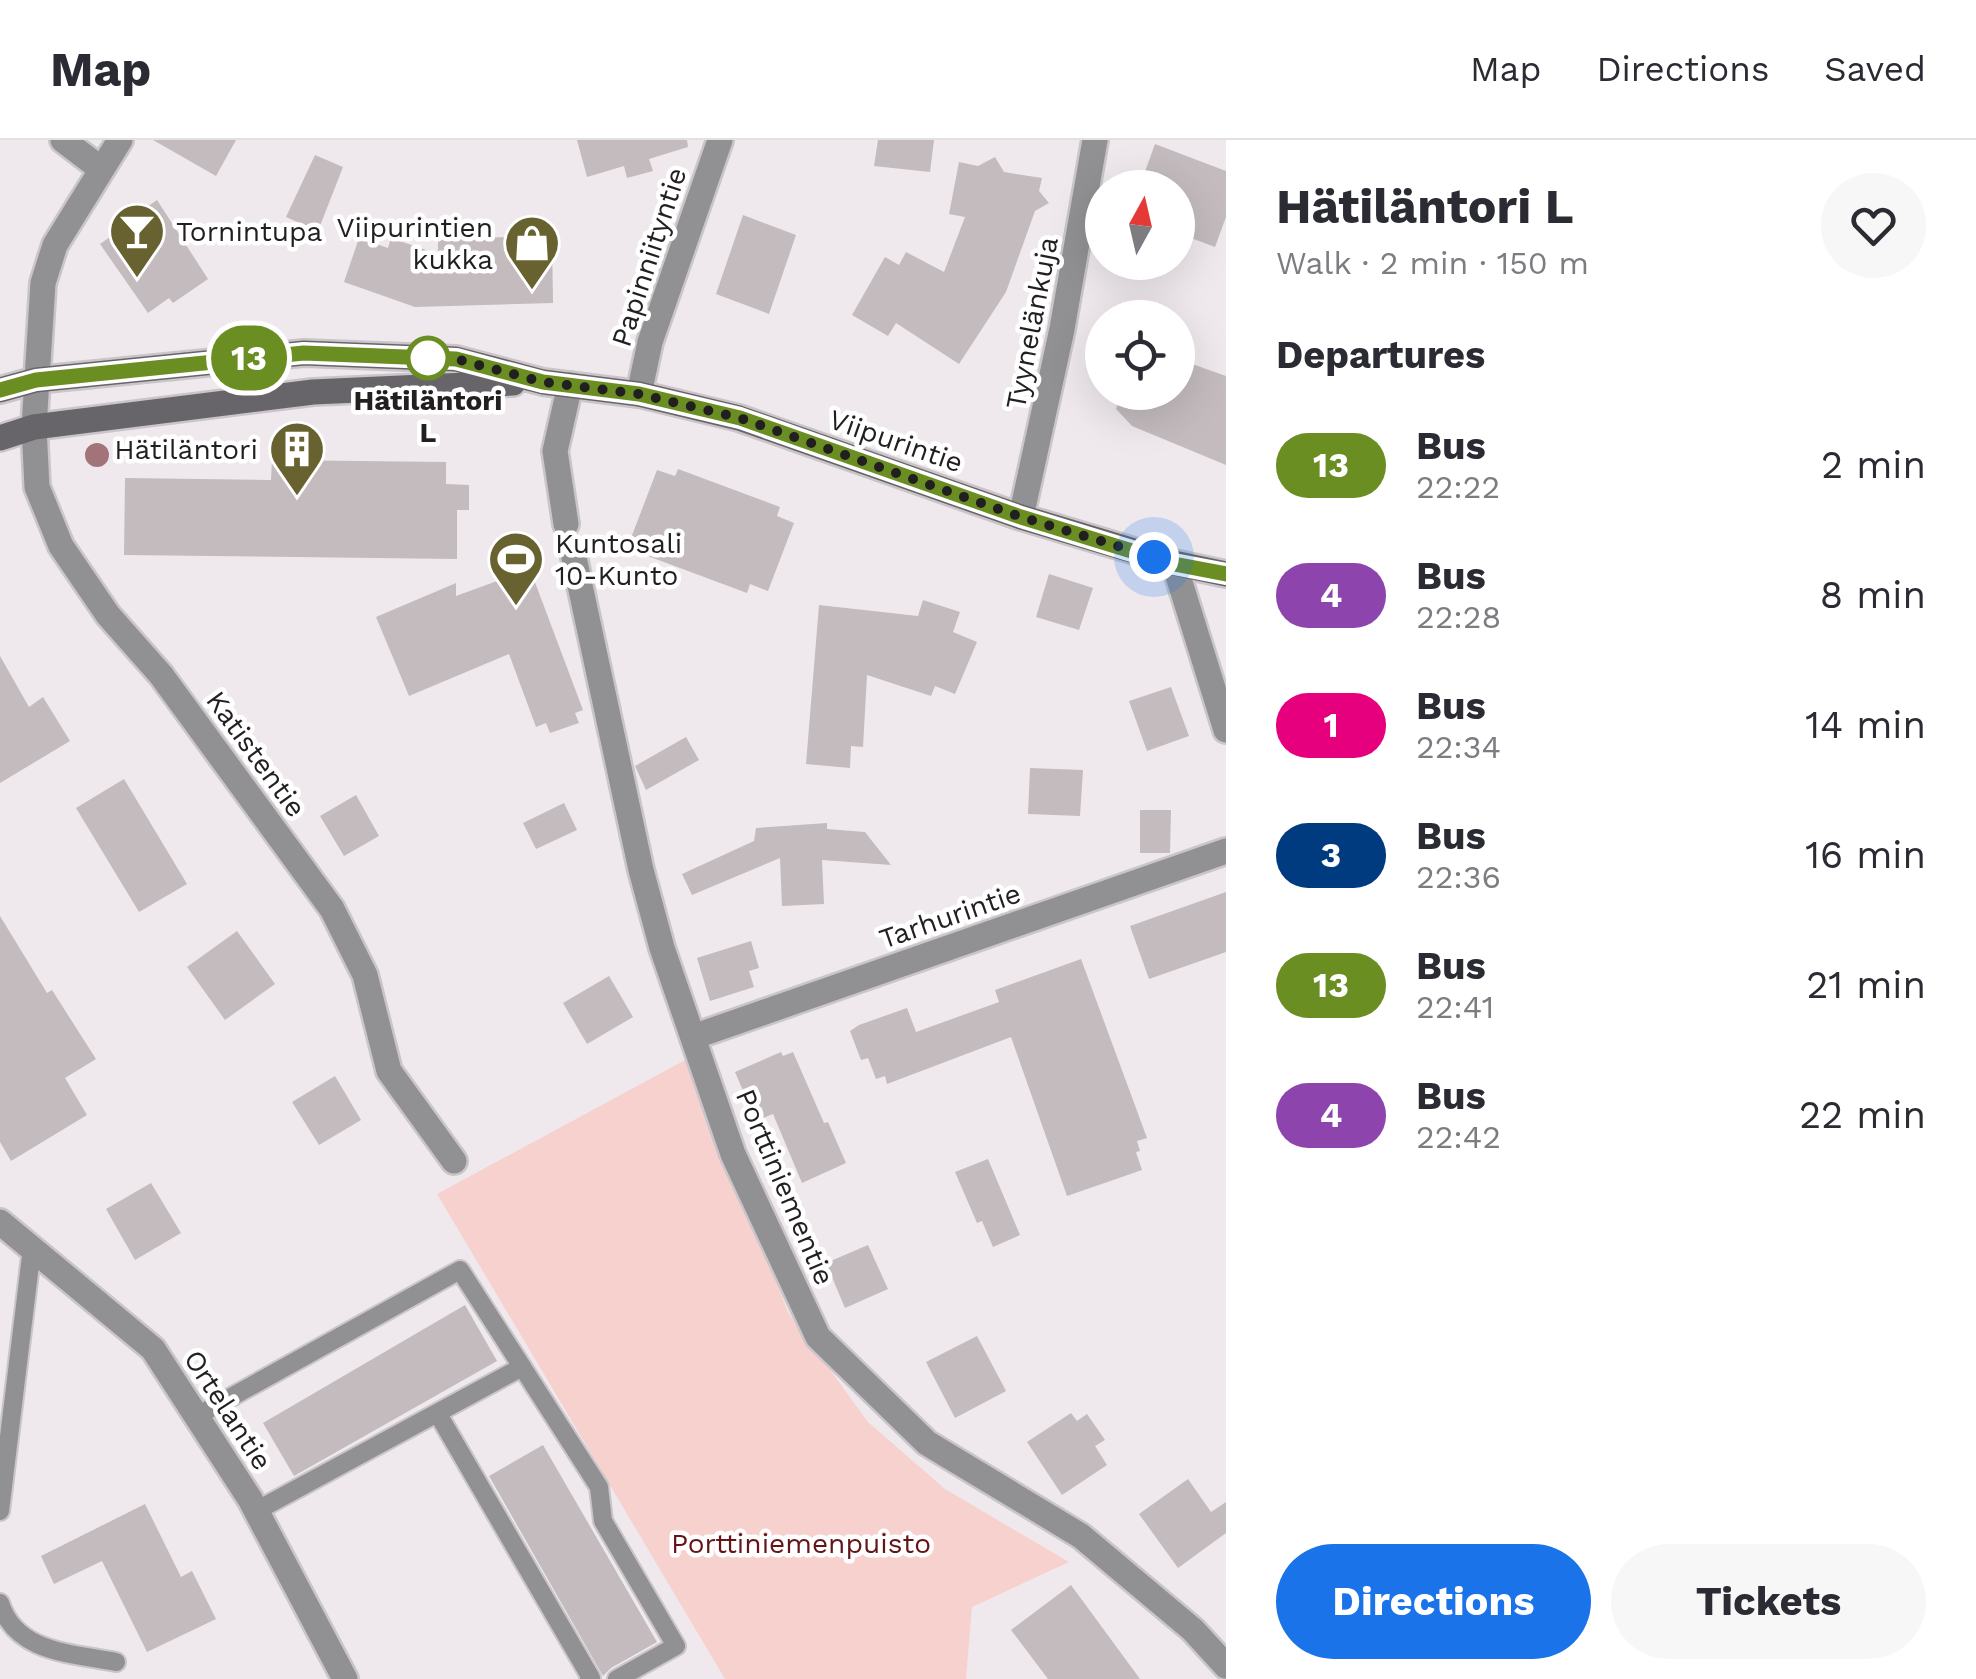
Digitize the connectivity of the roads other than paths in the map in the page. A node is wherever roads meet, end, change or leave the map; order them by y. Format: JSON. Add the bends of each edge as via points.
{"nodes":[{"id":1,"x":62,"y":140,"type":"edge"},
{"id":2,"x":120,"y":140,"type":"edge"},
{"id":3,"x":720,"y":140,"type":"edge"},
{"id":4,"x":1095,"y":140,"type":"edge"},
{"id":5,"x":100,"y":169,"type":"junction"},
{"id":6,"x":36,"y":380,"type":"junction"},
{"id":7,"x":543,"y":382,"type":"junction"},
{"id":8,"x":570,"y":385,"type":"junction"},
{"id":9,"x":0,"y":390,"type":"edge"},
{"id":10,"x":639,"y":394,"type":"junction"},
{"id":11,"x":34,"y":427,"type":"junction"},
{"id":12,"x":0,"y":438,"type":"edge"},
{"id":13,"x":1021,"y":517,"type":"junction"},
{"id":14,"x":1174,"y":564,"type":"junction"},
{"id":15,"x":1226,"y":574,"type":"edge"},
{"id":16,"x":1226,"y":730,"type":"edge"},
{"id":17,"x":1226,"y":851,"type":"edge"},
{"id":18,"x":693,"y":1038,"type":"junction"},
{"id":19,"x":454,"y":1161,"type":"dead end"},
{"id":20,"x":0,"y":1222,"type":"edge"},
{"id":21,"x":32,"y":1248,"type":"junction"},
{"id":22,"x":522,"y":1367,"type":"junction"},
{"id":23,"x":438,"y":1414,"type":"junction"},
{"id":24,"x":196,"y":1416,"type":"junction"},
{"id":25,"x":0,"y":1511,"type":"edge"},
{"id":26,"x":256,"y":1512,"type":"junction"},
{"id":27,"x":0,"y":1603,"type":"edge"},
{"id":28,"x":116,"y":1662,"type":"dead end"},
{"id":29,"x":1226,"y":1666,"type":"edge"},
{"id":30,"x":345,"y":1679,"type":"edge"},
{"id":31,"x":590,"y":1679,"type":"edge"},
{"id":32,"x":617,"y":1679,"type":"edge"}],
"edges":[{"from":1,"to":5,"type":"street"},
{"from":2,"to":5,"type":"street","name":"Katistentie"},
{"from":3,"to":10,"type":"street","name":"Papinniityntie","via":[[650,342]]},
{"from":4,"to":13,"type":"street","name":"Tyynelänkuja"},
{"from":5,"to":6,"type":"street","name":"Katistentie","via":[[55,245],[43,284]]},
{"from":6,"to":7,"type":"main road","name":"Viipurintie","via":[[304,353],[456,359]]},
{"from":6,"to":9,"type":"main road","name":"Viipurintie"},
{"from":6,"to":11,"type":"street","name":"Katistentie"},
{"from":7,"to":8,"type":"main road","name":"Viipurintie"},
{"from":7,"to":11,"type":"main road","name":"Viipurintie","via":[[313,392]]},
{"from":8,"to":10,"type":"main road","name":"Viipurintie"},
{"from":8,"to":18,"type":"street","name":"Porttiniementie","via":[[555,451],[570,536],[641,870]]},
{"from":10,"to":13,"type":"main road","name":"Viipurintie","via":[[740,418]]},
{"from":11,"to":12,"type":"main road","name":"Viipurintie"},
{"from":11,"to":19,"type":"street","name":"Katistentie","via":[[37,488],[62,546],[332,908],[365,976],[389,1070]]},
{"from":13,"to":14,"type":"main road","name":"Viipurintie"},
{"from":14,"to":15,"type":"main road","name":"Viipurintie"},
{"from":14,"to":16,"type":"street"},
{"from":17,"to":18,"type":"street","name":"Tarhurintie"},
{"from":18,"to":29,"type":"street","name":"Porttiniementie","via":[[733,1154],[818,1337],[927,1443],[1081,1536]]},
{"from":20,"to":21,"type":"street","name":"Ortelantie"},
{"from":21,"to":24,"type":"street","name":"Ortelantie","via":[[154,1349]]},
{"from":21,"to":25,"type":"lane"},
{"from":22,"to":23,"type":"lane"},
{"from":22,"to":24,"type":"lane","via":[[460,1270]]},
{"from":22,"to":32,"type":"lane","via":[[599,1487],[603,1521],[676,1646]]},
{"from":23,"to":26,"type":"lane"},
{"from":23,"to":31,"type":"lane"},
{"from":24,"to":26,"type":"street","name":"Ortelantie"},
{"from":26,"to":30,"type":"street","name":"Ortelantie"},
{"from":27,"to":28,"type":"lane","via":[[6,1622],[33,1645]]}]}
